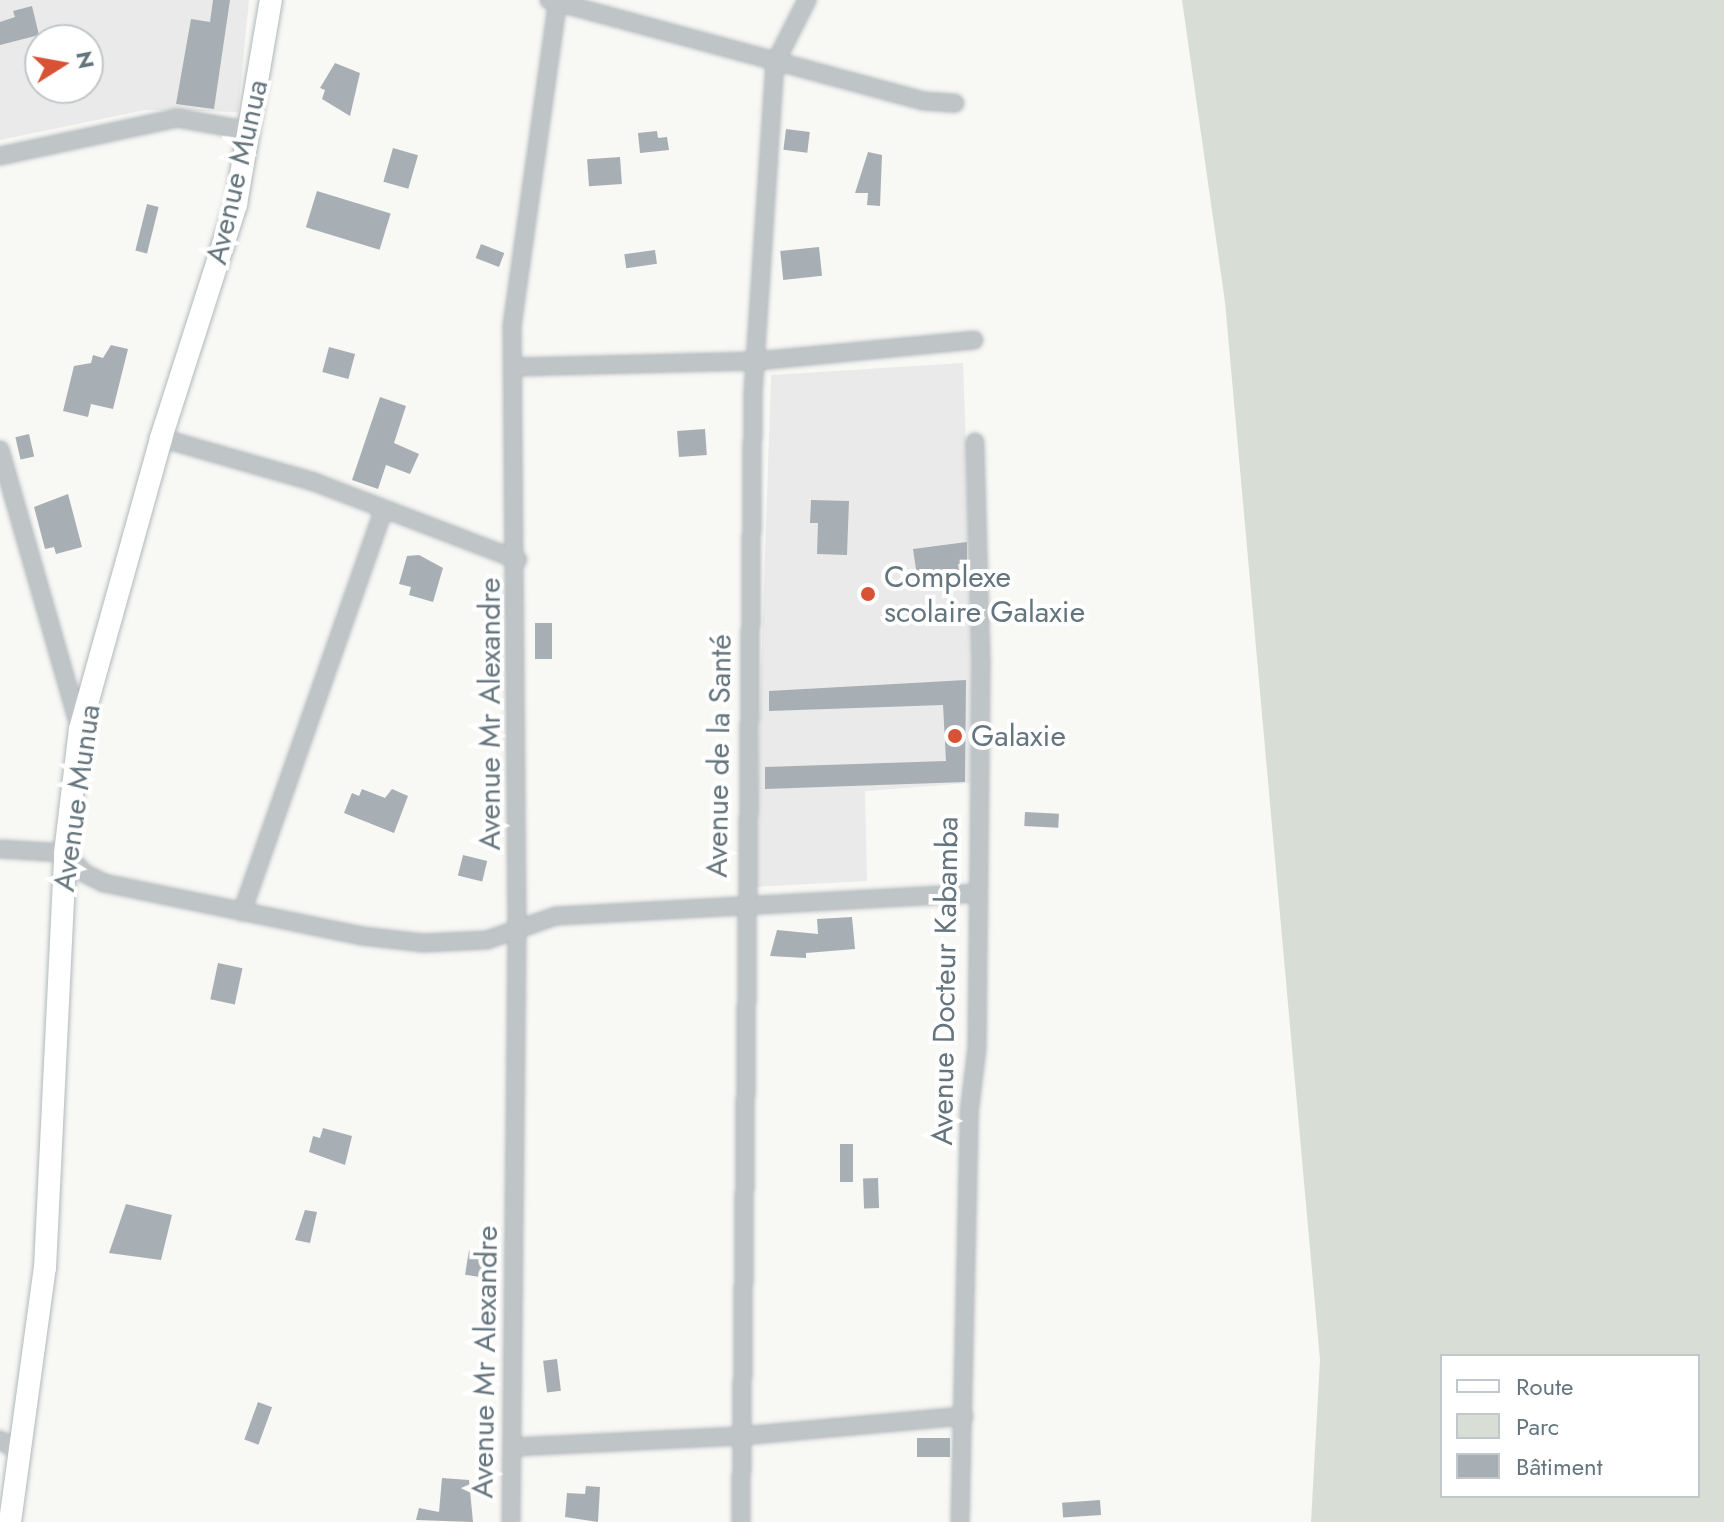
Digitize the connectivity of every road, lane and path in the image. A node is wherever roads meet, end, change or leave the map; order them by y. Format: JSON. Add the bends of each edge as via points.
{"nodes":[{"id":1,"x":271,"y":0,"type":"edge"},
{"id":2,"x":807,"y":0,"type":"edge"},
{"id":3,"x":554,"y":1,"type":"edge"},
{"id":4,"x":775,"y":63,"type":"junction"},
{"id":5,"x":955,"y":103,"type":"dead end"},
{"id":6,"x":250,"y":131,"type":"junction"},
{"id":7,"x":0,"y":156,"type":"edge"},
{"id":8,"x":974,"y":340,"type":"dead end"},
{"id":9,"x":757,"y":361,"type":"junction"},
{"id":10,"x":515,"y":367,"type":"junction"},
{"id":11,"x":161,"y":438,"type":"junction"},
{"id":12,"x":975,"y":442,"type":"dead end"},
{"id":13,"x":0,"y":450,"type":"edge"},
{"id":14,"x":384,"y":509,"type":"junction"},
{"id":15,"x":518,"y":560,"type":"junction"},
{"id":16,"x":80,"y":729,"type":"junction"},
{"id":17,"x":0,"y":849,"type":"edge"},
{"id":18,"x":65,"y":853,"type":"junction"},
{"id":19,"x":975,"y":893,"type":"junction"},
{"id":20,"x":744,"y":906,"type":"junction"},
{"id":21,"x":242,"y":912,"type":"junction"},
{"id":22,"x":517,"y":931,"type":"junction"},
{"id":23,"x":964,"y":1416,"type":"junction"},
{"id":24,"x":741,"y":1436,"type":"junction"},
{"id":25,"x":0,"y":1440,"type":"edge"},
{"id":26,"x":514,"y":1447,"type":"junction"},
{"id":27,"x":21,"y":1452,"type":"junction"},
{"id":28,"x":8,"y":1508,"type":"edge"},
{"id":29,"x":511,"y":1522,"type":"edge"},
{"id":30,"x":741,"y":1522,"type":"edge"},
{"id":31,"x":960,"y":1522,"type":"edge"}],
"edges":[{"from":1,"to":6,"type":"main road","name":"Avenue Munua"},
{"from":2,"to":4,"type":"street","name":"Avenue de la Santé"},
{"from":3,"to":4,"type":"street"},
{"from":3,"to":10,"type":"street","name":"Avenue Mr Alexandre","via":[[512,326]]},
{"from":4,"to":5,"type":"street","via":[[923,101]]},
{"from":4,"to":9,"type":"street","name":"Avenue de la Santé"},
{"from":6,"to":7,"type":"street","via":[[177,118]]},
{"from":6,"to":11,"type":"main road","name":"Avenue Munua","via":[[236,204]]},
{"from":8,"to":9,"type":"street"},
{"from":9,"to":10,"type":"street"},
{"from":9,"to":20,"type":"street","name":"Avenue de la Santé"},
{"from":10,"to":15,"type":"street","name":"Avenue Mr Alexandre"},
{"from":11,"to":14,"type":"street","via":[[314,482]]},
{"from":11,"to":16,"type":"main road","name":"Avenue Munua"},
{"from":12,"to":19,"type":"street","name":"Avenue Docteur Kabamba","via":[[981,661]]},
{"from":13,"to":16,"type":"street"},
{"from":14,"to":15,"type":"street"},
{"from":14,"to":21,"type":"street"},
{"from":15,"to":22,"type":"street","name":"Avenue Mr Alexandre"},
{"from":16,"to":18,"type":"main road","name":"Avenue Munua"},
{"from":17,"to":18,"type":"street"},
{"from":18,"to":21,"type":"street","via":[[84,873],[104,883]]},
{"from":18,"to":27,"type":"main road","name":"Avenue Munua","via":[[45,1268]]},
{"from":19,"to":20,"type":"street"},
{"from":19,"to":23,"type":"street","name":"Avenue Docteur Kabamba","via":[[977,1048],[969,1113]]},
{"from":20,"to":22,"type":"street","via":[[556,916]]},
{"from":20,"to":24,"type":"street","name":"Avenue de la Santé"},
{"from":21,"to":22,"type":"street","via":[[423,943],[487,940]]},
{"from":22,"to":26,"type":"street","name":"Avenue Mr Alexandre"},
{"from":23,"to":24,"type":"street"},
{"from":23,"to":31,"type":"street","name":"Avenue Docteur Kabamba"},
{"from":24,"to":26,"type":"street"},
{"from":24,"to":30,"type":"street","name":"Avenue de la Santé"},
{"from":25,"to":27,"type":"street"},
{"from":26,"to":29,"type":"street","name":"Avenue Mr Alexandre"},
{"from":27,"to":28,"type":"main road","name":"Avenue Munua"}]}
